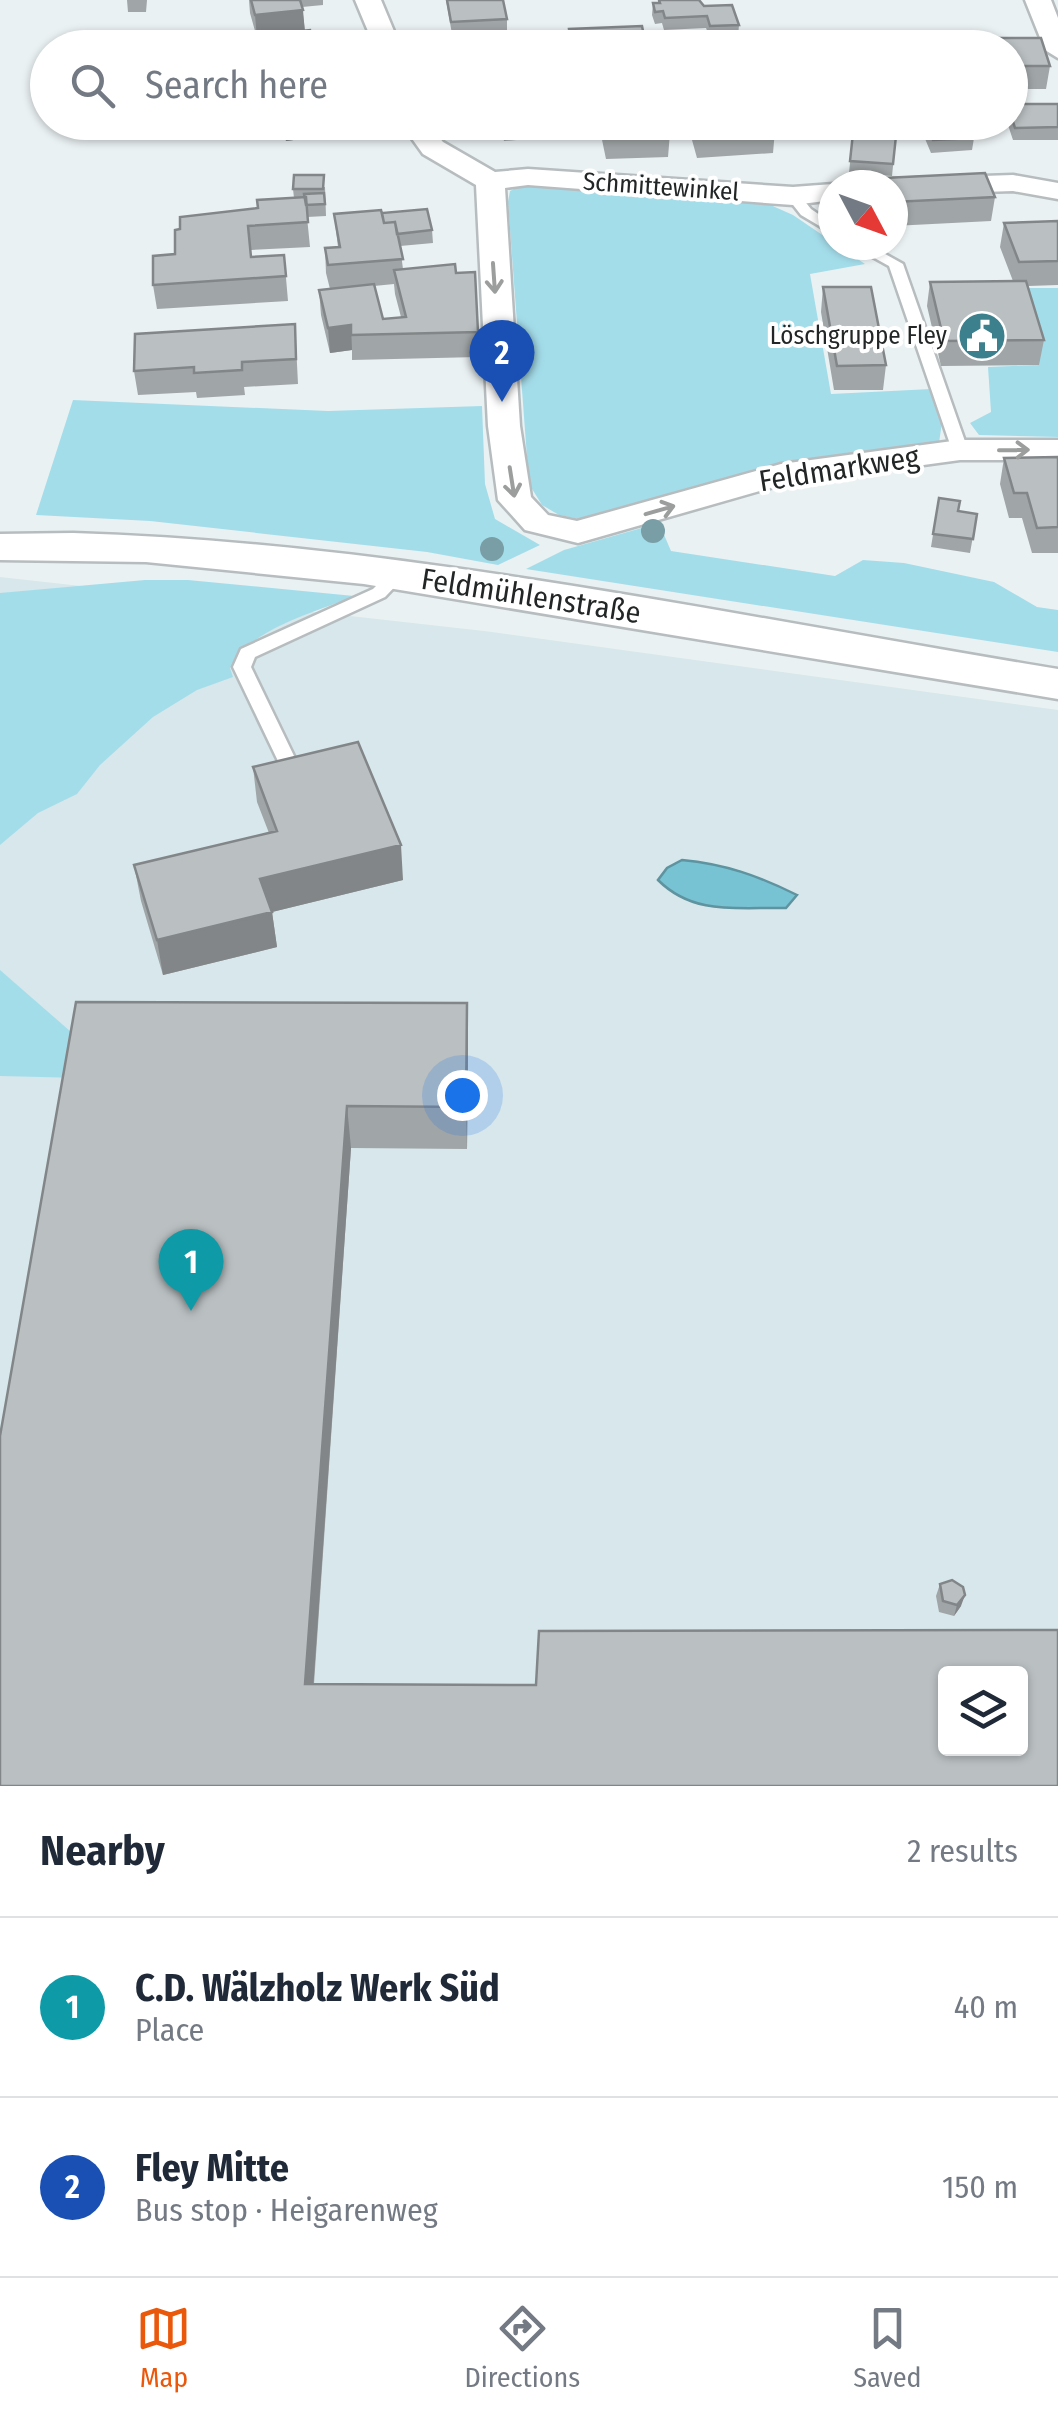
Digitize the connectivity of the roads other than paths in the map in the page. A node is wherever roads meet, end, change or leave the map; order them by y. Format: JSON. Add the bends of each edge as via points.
{"nodes":[{"id":1,"x":368,"y":0,"type":"edge"},
{"id":2,"x":1038,"y":0,"type":"edge"},
{"id":3,"x":380,"y":30,"type":"edge"},
{"id":4,"x":1058,"y":50,"type":"edge"},
{"id":5,"x":428,"y":140,"type":"edge"},
{"id":6,"x":490,"y":180,"type":"junction"},
{"id":7,"x":908,"y":187,"type":"edge"},
{"id":8,"x":1058,"y":191,"type":"edge"},
{"id":9,"x":818,"y":194,"type":"edge"},
{"id":10,"x":793,"y":196,"type":"junction"},
{"id":11,"x":818,"y":220,"type":"edge"},
{"id":12,"x":888,"y":260,"type":"edge"},
{"id":13,"x":960,"y":450,"type":"junction"},
{"id":14,"x":1058,"y":450,"type":"edge"},
{"id":15,"x":0,"y":547,"type":"edge"},
{"id":16,"x":397,"y":575,"type":"junction"},
{"id":17,"x":1058,"y":684,"type":"edge"},
{"id":18,"x":285,"y":756,"type":"edge"}],
"edges":[{"from":1,"to":3,"type":"street"},
{"from":2,"to":4,"type":"street"},
{"from":5,"to":6,"type":"street"},
{"from":6,"to":10,"type":"street","name":"Schmittewinkel","via":[[528,176]]},
{"from":6,"to":13,"type":"street","name":"Feldmarkweg","one_way":true,"via":[[504,426],[515,500],[537,522],[578,532],[781,474]]},
{"from":7,"to":8,"type":"street","via":[[1013,183]]},
{"from":9,"to":10,"type":"street","name":"Schmittewinkel"},
{"from":10,"to":11,"type":"lane"},
{"from":12,"to":13,"type":"lane","via":[[896,264]]},
{"from":13,"to":14,"type":"street","name":"Feldmarkweg","one_way":true},
{"from":15,"to":16,"type":"street","name":"Feldmühlenstraße","via":[[204,554]]},
{"from":16,"to":17,"type":"street","name":"Feldmühlenstraße"},
{"from":16,"to":18,"type":"lane","via":[[380,594],[247,654],[242,667]]}]}
